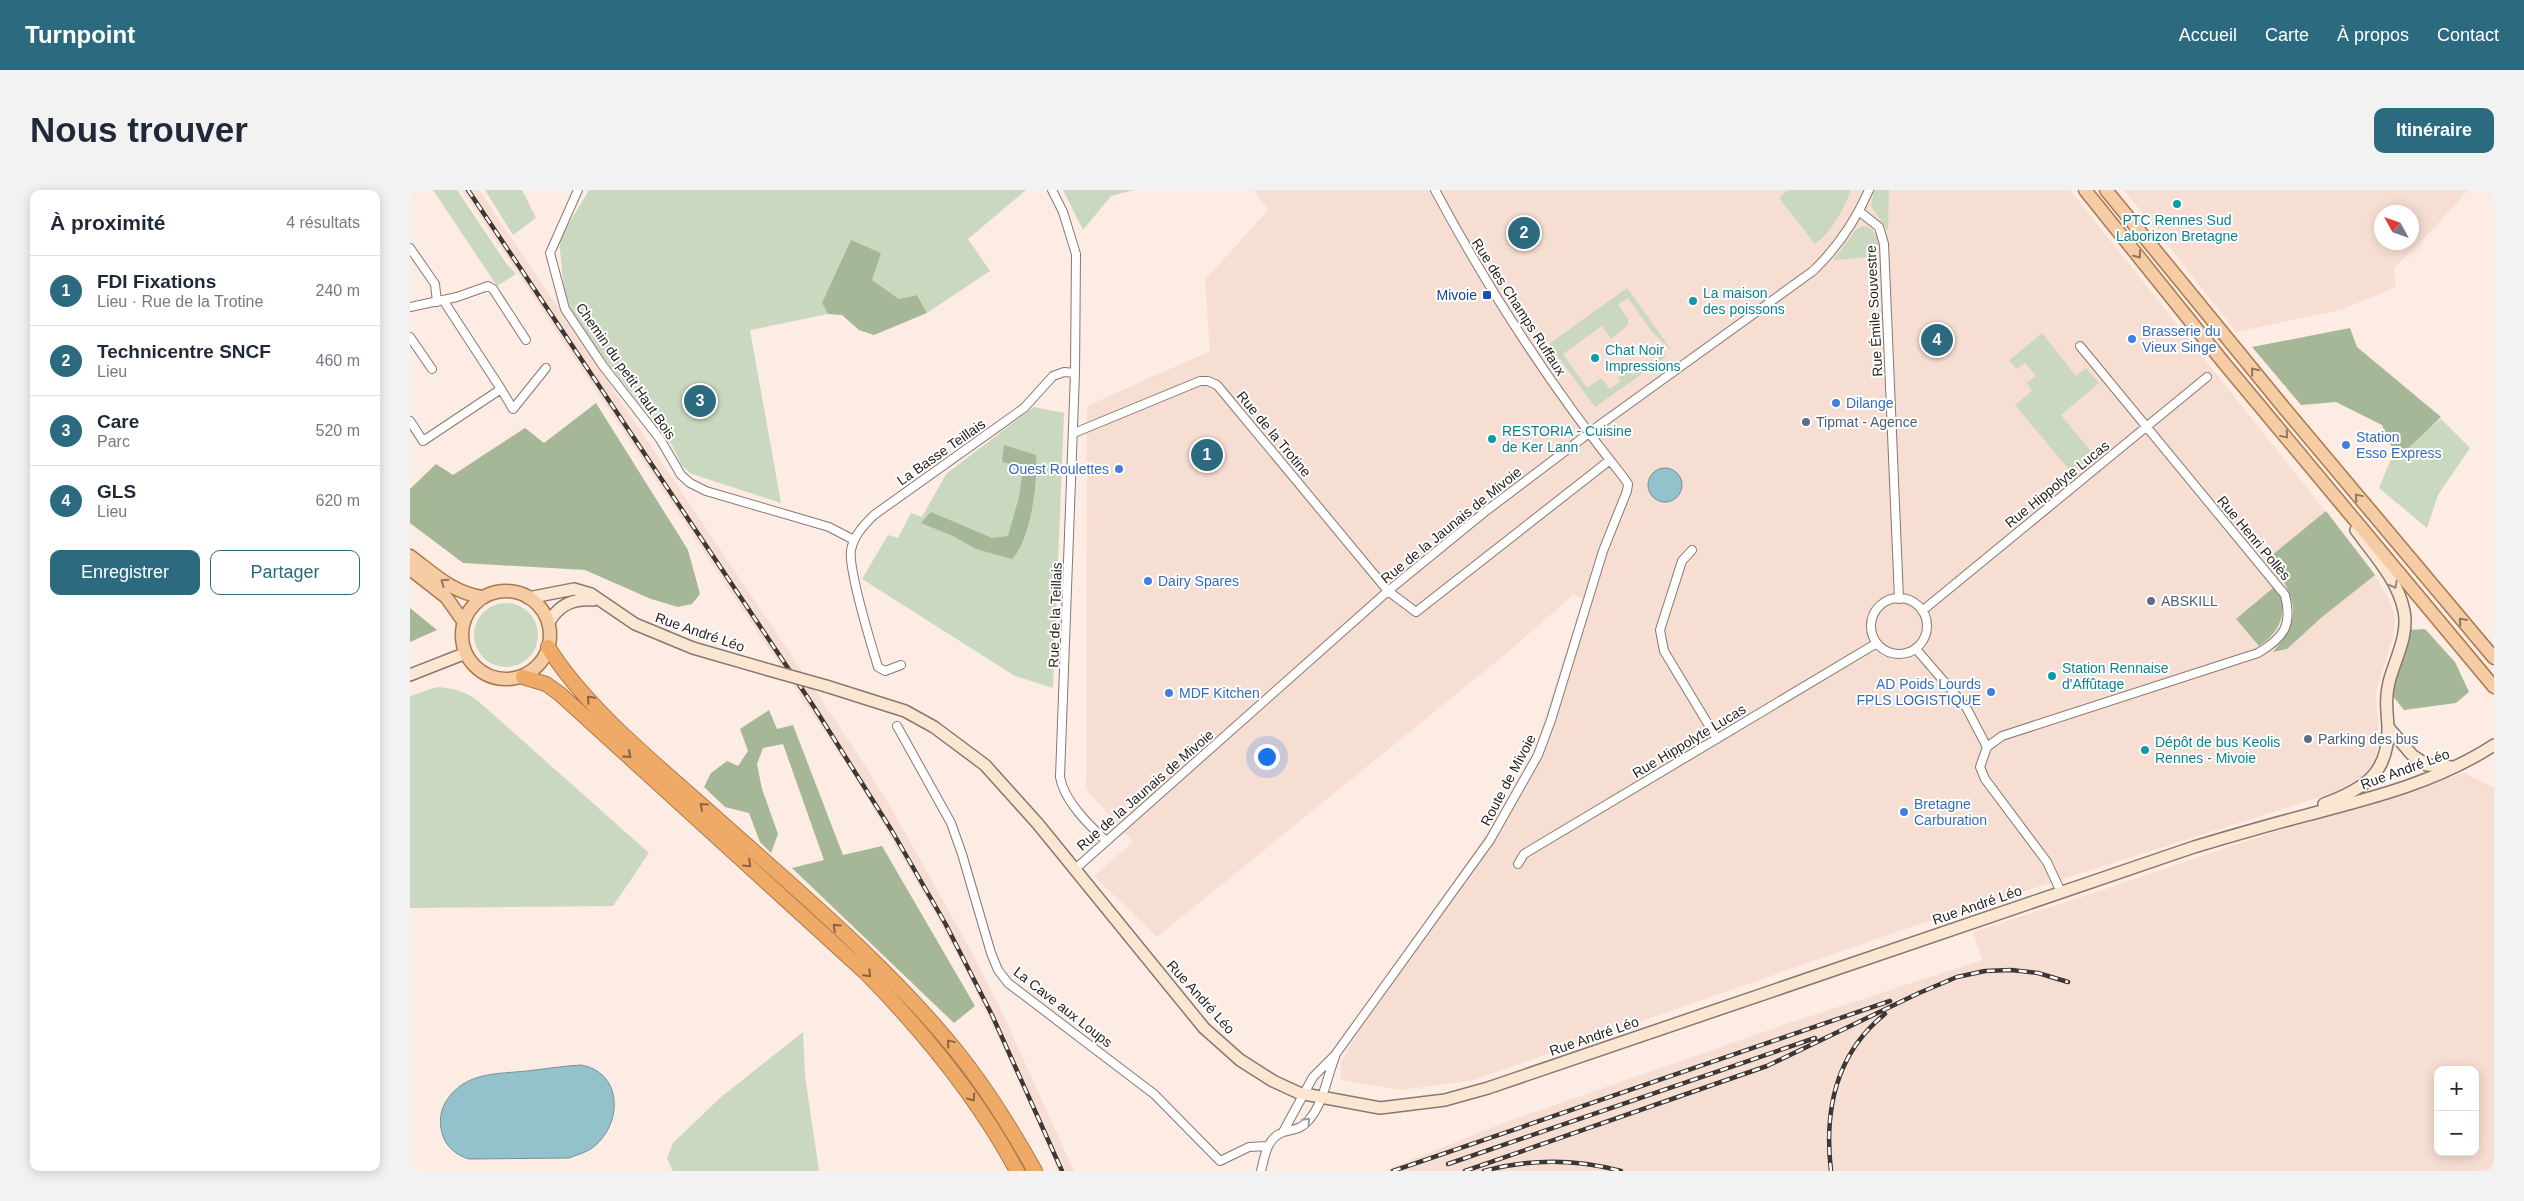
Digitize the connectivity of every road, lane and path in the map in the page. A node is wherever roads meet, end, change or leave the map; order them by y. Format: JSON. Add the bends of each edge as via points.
{"nodes":[{"id":1,"x":578,"y":190,"type":"edge"},
{"id":2,"x":1052,"y":190,"type":"edge"},
{"id":3,"x":1435,"y":190,"type":"edge"},
{"id":4,"x":1869,"y":190,"type":"edge"},
{"id":5,"x":2085,"y":190,"type":"edge"},
{"id":6,"x":2106,"y":190,"type":"edge"},
{"id":7,"x":1860,"y":212,"type":"junction"},
{"id":8,"x":410,"y":248,"type":"edge"},
{"id":9,"x":440,"y":301,"type":"junction"},
{"id":10,"x":410,"y":307,"type":"edge"},
{"id":11,"x":410,"y":337,"type":"edge"},
{"id":12,"x":526,"y":340,"type":"dead end"},
{"id":13,"x":2080,"y":346,"type":"dead end"},
{"id":14,"x":546,"y":368,"type":"dead end"},
{"id":15,"x":432,"y":370,"type":"dead end"},
{"id":16,"x":1075,"y":373,"type":"junction"},
{"id":17,"x":2207,"y":377,"type":"dead end"},
{"id":18,"x":500,"y":389,"type":"junction"},
{"id":19,"x":410,"y":421,"type":"edge"},
{"id":20,"x":2146,"y":427,"type":"junction"},
{"id":21,"x":1074,"y":433,"type":"junction"},
{"id":22,"x":1589,"y":433,"type":"junction"},
{"id":23,"x":1610,"y":460,"type":"junction"},
{"id":24,"x":2351,"y":514,"type":"junction"},
{"id":25,"x":854,"y":540,"type":"junction"},
{"id":26,"x":1692,"y":550,"type":"dead end"},
{"id":27,"x":410,"y":556,"type":"edge"},
{"id":28,"x":410,"y":569,"type":"edge"},
{"id":29,"x":1388,"y":591,"type":"junction"},
{"id":30,"x":482,"y":597,"type":"junction"},
{"id":31,"x":528,"y":598,"type":"junction"},
{"id":32,"x":1899,"y":598,"type":"junction"},
{"id":33,"x":598,"y":600,"type":"junction"},
{"id":34,"x":1922,"y":611,"type":"junction"},
{"id":35,"x":464,"y":621,"type":"junction"},
{"id":36,"x":548,"y":624,"type":"junction"},
{"id":37,"x":1877,"y":643,"type":"junction"},
{"id":38,"x":548,"y":647,"type":"junction"},
{"id":39,"x":1916,"y":649,"type":"junction"},
{"id":40,"x":466,"y":652,"type":"junction"},
{"id":41,"x":2494,"y":658,"type":"edge"},
{"id":42,"x":901,"y":665,"type":"dead end"},
{"id":43,"x":410,"y":675,"type":"edge"},
{"id":44,"x":522,"y":677,"type":"junction"},
{"id":45,"x":2494,"y":687,"type":"edge"},
{"id":46,"x":897,"y":726,"type":"dead end"},
{"id":47,"x":2388,"y":727,"type":"junction"},
{"id":48,"x":1718,"y":739,"type":"junction"},
{"id":49,"x":2494,"y":745,"type":"edge"},
{"id":50,"x":1987,"y":747,"type":"junction"},
{"id":51,"x":2455,"y":767,"type":"junction"},
{"id":52,"x":2307,"y":815,"type":"junction"},
{"id":53,"x":1106,"y":841,"type":"junction"},
{"id":54,"x":1518,"y":864,"type":"dead end"},
{"id":55,"x":1074,"y":870,"type":"junction"},
{"id":56,"x":2061,"y":892,"type":"junction"},
{"id":57,"x":1335,"y":1055,"type":"junction"},
{"id":58,"x":1303,"y":1094,"type":"junction"},
{"id":59,"x":1322,"y":1098,"type":"junction"},
{"id":60,"x":1283,"y":1132,"type":"junction"},
{"id":61,"x":1267,"y":1146,"type":"junction"},
{"id":62,"x":1014,"y":1167,"type":"edge"},
{"id":63,"x":1262,"y":1170,"type":"edge"},
{"id":64,"x":1035,"y":1171,"type":"edge"}],
"edges":[{"from":1,"to":25,"type":"street","name":"Chemin du petit Haut Bois","via":[[550,253],[563,303],[571,320],[657,435],[681,475],[706,491],[829,526]]},
{"from":2,"to":16,"type":"street","via":[[1063,212],[1076,254]]},
{"from":3,"to":22,"type":"street","name":"Rue des Champs Ruffaux","via":[[1482,275]]},
{"from":4,"to":7,"type":"street","name":"Rue de la Jaunais de Mivoie"},
{"from":5,"to":24,"type":"main road","one_way":true},
{"from":41,"to":6,"type":"main road","one_way":true},
{"from":7,"to":22,"type":"street","name":"Rue de la Jaunais de Mivoie","via":[[1834,251],[1814,272]]},
{"from":7,"to":32,"type":"street","name":"Rue Émile Souvestre","via":[[1879,226],[1884,244]]},
{"from":8,"to":9,"type":"street","via":[[435,284]]},
{"from":9,"to":10,"type":"street"},
{"from":9,"to":12,"type":"street","via":[[488,286]]},
{"from":9,"to":18,"type":"street"},
{"from":11,"to":15,"type":"street"},
{"from":13,"to":20,"type":"street","name":"Rue Henri Pollès"},
{"from":14,"to":18,"type":"street","via":[[513,410]]},
{"from":16,"to":21,"type":"street","name":"Rue de la Teillais"},
{"from":16,"to":25,"type":"street","name":"La Basse Teillais","via":[[1053,376],[1015,415],[874,515]]},
{"from":17,"to":20,"type":"street","name":"Rue Hippolyte Lucas"},
{"from":18,"to":19,"type":"street","via":[[423,441]]},
{"from":20,"to":34,"type":"street","name":"Rue Hippolyte Lucas"},
{"from":20,"to":50,"type":"street","name":"Rue Henri Pollès","via":[[2285,596],[2288,619],[2278,641],[2258,653],[2002,736]]},
{"from":21,"to":29,"type":"street","name":"Rue de la Trotine","via":[[1200,381],[1217,385]]},
{"from":21,"to":53,"type":"street","name":"Rue de la Teillais","via":[[1060,777],[1068,797]]},
{"from":22,"to":23,"type":"street","name":"Route de Mivoie"},
{"from":22,"to":29,"type":"street","name":"Rue de la Jaunais de Mivoie"},
{"from":23,"to":29,"type":"street","name":"Rue de la Trotine","via":[[1416,612]]},
{"from":23,"to":57,"type":"street","name":"Route de Mivoie","via":[[1628,484],[1627,491],[1603,551],[1538,755],[1490,840]]},
{"from":24,"to":45,"type":"main road"},
{"from":24,"to":47,"type":"street","one_way":true,"via":[[2354,526],[2399,594],[2405,613],[2402,643],[2385,703]]},
{"from":25,"to":42,"type":"street","via":[[851,565],[878,666],[885,671]]},
{"from":26,"to":48,"type":"street","via":[[1682,560],[1660,630],[1664,651]]},
{"from":30,"to":27,"type":"main road","one_way":true,"via":[[453,588]]},
{"from":28,"to":35,"type":"main road","via":[[446,597]]},
{"from":29,"to":53,"type":"street","name":"Rue de la Jaunais de Mivoie"},
{"from":30,"to":31,"type":"main road","via":[[506,590]]},
{"from":30,"to":35,"type":"main road"},
{"from":31,"to":33,"type":"street","name":"Rue André Léo","via":[[574,589],[591,594]]},
{"from":31,"to":36,"type":"main road","via":[[538,606]]},
{"from":32,"to":34,"type":"street","via":[[1909,600]]},
{"from":32,"to":37,"type":"street","via":[[1889,600],[1874,614],[1872,629]]},
{"from":33,"to":36,"type":"street","via":[[572,601],[558,609]]},
{"from":33,"to":55,"type":"street","name":"Rue André Léo","bridge":true,"via":[[635,624],[693,648],[905,711],[934,727],[984,765],[1010,791]]},
{"from":34,"to":39,"type":"street","via":[[1927,623],[1926,633]]},
{"from":35,"to":40,"type":"main road","via":[[461,634]]},
{"from":36,"to":38,"type":"main road"},
{"from":37,"to":39,"type":"street","via":[[1895,654],[1906,654]]},
{"from":37,"to":48,"type":"street","name":"Rue Hippolyte Lucas"},
{"from":38,"to":44,"type":"main road","via":[[538,665]]},
{"from":64,"to":38,"type":"highway","one_way":true,"via":[[982,1086],[920,1009],[874,962],[619,729],[571,678]]},
{"from":39,"to":50,"type":"street","via":[[1966,707]]},
{"from":40,"to":43,"type":"street"},
{"from":40,"to":44,"type":"main road","via":[[484,674],[498,679]]},
{"from":44,"to":62,"type":"highway","one_way":true,"via":[[546,684],[560,694],[865,972],[949,1065]]},
{"from":46,"to":61,"type":"street","name":"La Cave aux Loups","via":[[951,823],[991,953],[1003,976],[1154,1094],[1220,1161],[1249,1147]]},
{"from":47,"to":51,"type":"street","via":[[2413,756],[2427,765]]},
{"from":47,"to":52,"type":"street","via":[[2382,763],[2371,780],[2352,794],[2324,804]]},
{"from":48,"to":54,"type":"street","name":"Rue Hippolyte Lucas","via":[[1524,854]]},
{"from":49,"to":51,"type":"street","name":"Rue André Léo"},
{"from":50,"to":56,"type":"street","via":[[1980,767],[1985,779],[2047,862]]},
{"from":51,"to":52,"type":"street","name":"Rue André Léo","via":[[2388,795]]},
{"from":52,"to":56,"type":"street","name":"Rue André Léo"},
{"from":53,"to":55,"type":"street","name":"Rue de la Jaunais de Mivoie"},
{"from":55,"to":58,"type":"street","name":"Rue André Léo","via":[[1204,1028],[1240,1060],[1273,1082]]},
{"from":56,"to":59,"type":"street","name":"Rue André Léo","via":[[1445,1100],[1380,1108]]},
{"from":57,"to":58,"type":"street","name":"Route de Mivoie","via":[[1312,1077]]},
{"from":57,"to":59,"type":"street","name":"Route de Mivoie"},
{"from":58,"to":59,"type":"street","name":"Rue André Léo"},
{"from":58,"to":60,"type":"street","name":"Route de Mivoie"},
{"from":60,"to":59,"type":"street","name":"Route de Mivoie","one_way":true,"via":[[1302,1127]]},
{"from":60,"to":61,"type":"street"},
{"from":61,"to":63,"type":"street"}]}
